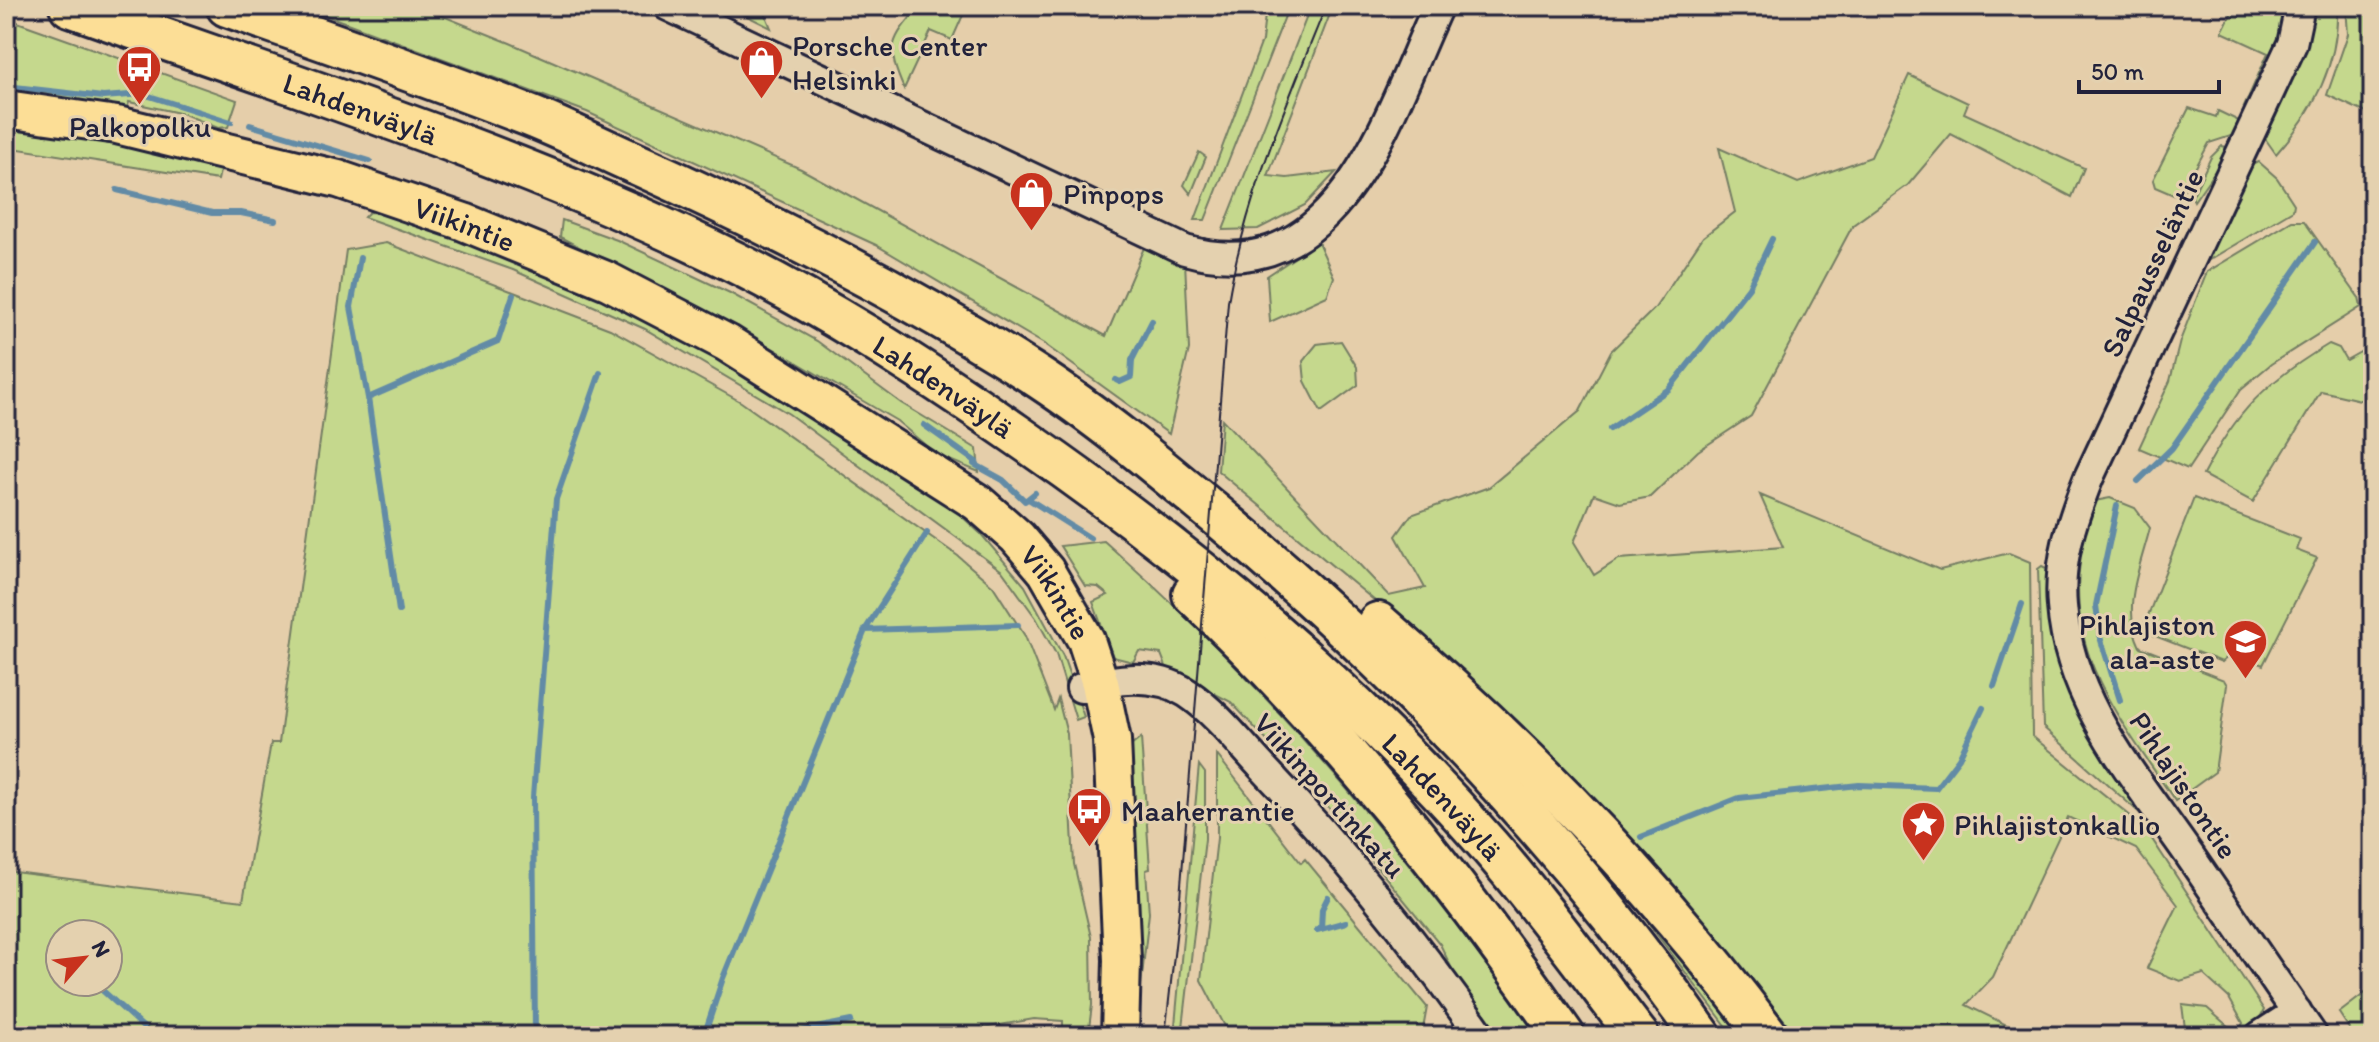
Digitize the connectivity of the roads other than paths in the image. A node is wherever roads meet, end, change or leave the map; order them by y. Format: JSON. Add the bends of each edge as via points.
{"nodes":[{"id":1,"x":70,"y":6,"type":"edge"},
{"id":2,"x":227,"y":6,"type":"edge"},
{"id":3,"x":668,"y":6,"type":"edge"},
{"id":4,"x":1438,"y":6,"type":"edge"},
{"id":5,"x":2300,"y":6,"type":"edge"},
{"id":6,"x":6,"y":109,"type":"edge"},
{"id":7,"x":916,"y":365,"type":"junction"},
{"id":8,"x":1135,"y":447,"type":"junction"},
{"id":9,"x":2064,"y":549,"type":"joint"},
{"id":10,"x":1090,"y":686,"type":"junction"},
{"id":11,"x":1734,"y":991,"type":"junction"},
{"id":12,"x":2297,"y":1012,"type":"junction"},
{"id":13,"x":1477,"y":1035,"type":"edge"},
{"id":14,"x":1120,"y":1036,"type":"edge"},
{"id":15,"x":1564,"y":1036,"type":"edge"},
{"id":16,"x":1638,"y":1036,"type":"edge"},
{"id":17,"x":1701,"y":1036,"type":"edge"},
{"id":18,"x":1768,"y":1036,"type":"edge"},
{"id":19,"x":1775,"y":1036,"type":"edge"},
{"id":20,"x":2260,"y":1036,"type":"edge"},
{"id":21,"x":2313,"y":1036,"type":"edge"}],
"edges":[{"from":1,"to":7,"type":"highway","name":"Lahdenväylä","via":[[510,164],[709,249]]},
{"from":2,"to":8,"type":"highway","name":"Lahdenväylä","via":[[525,114],[735,208],[950,323]]},
{"from":3,"to":4,"type":"street","via":[[1200,254],[1227,257],[1268,252],[1315,227],[1340,201],[1367,158]]},
{"from":5,"to":9,"type":"street","name":"Salpausseläntie","via":[[2292,44],[2089,477]]},
{"from":6,"to":10,"type":"main road","name":"Viikintie","via":[[117,125],[338,179],[464,222],[608,281],[727,343],[886,442],[967,513],[1016,567]]},
{"from":7,"to":15,"type":"highway","via":[[1178,580],[1301,701],[1464,897]]},
{"from":7,"to":16,"type":"highway","name":"Lahdenväylä","via":[[1131,514],[1326,678],[1488,845]]},
{"from":8,"to":11,"type":"highway","via":[[1308,562],[1460,694],[1563,793]]},
{"from":8,"to":17,"type":"highway","name":"Lahdenväylä","via":[[1289,576],[1436,714],[1586,884]]},
{"from":9,"to":12,"type":"street","name":"Pihlajistontie","via":[[2062,608],[2085,696],[2107,736]]},
{"from":10,"to":13,"type":"street","name":"Viikinportinkatu","via":[[1135,678],[1163,683],[1210,712],[1378,899]]},
{"from":10,"to":14,"type":"main road","name":"Viikintie","via":[[1112,740],[1122,960]]},
{"from":11,"to":18,"type":"highway"},
{"from":11,"to":19,"type":"highway"},
{"from":12,"to":20,"type":"street"},
{"from":12,"to":21,"type":"street","name":"Pihlajistontie"}]}
